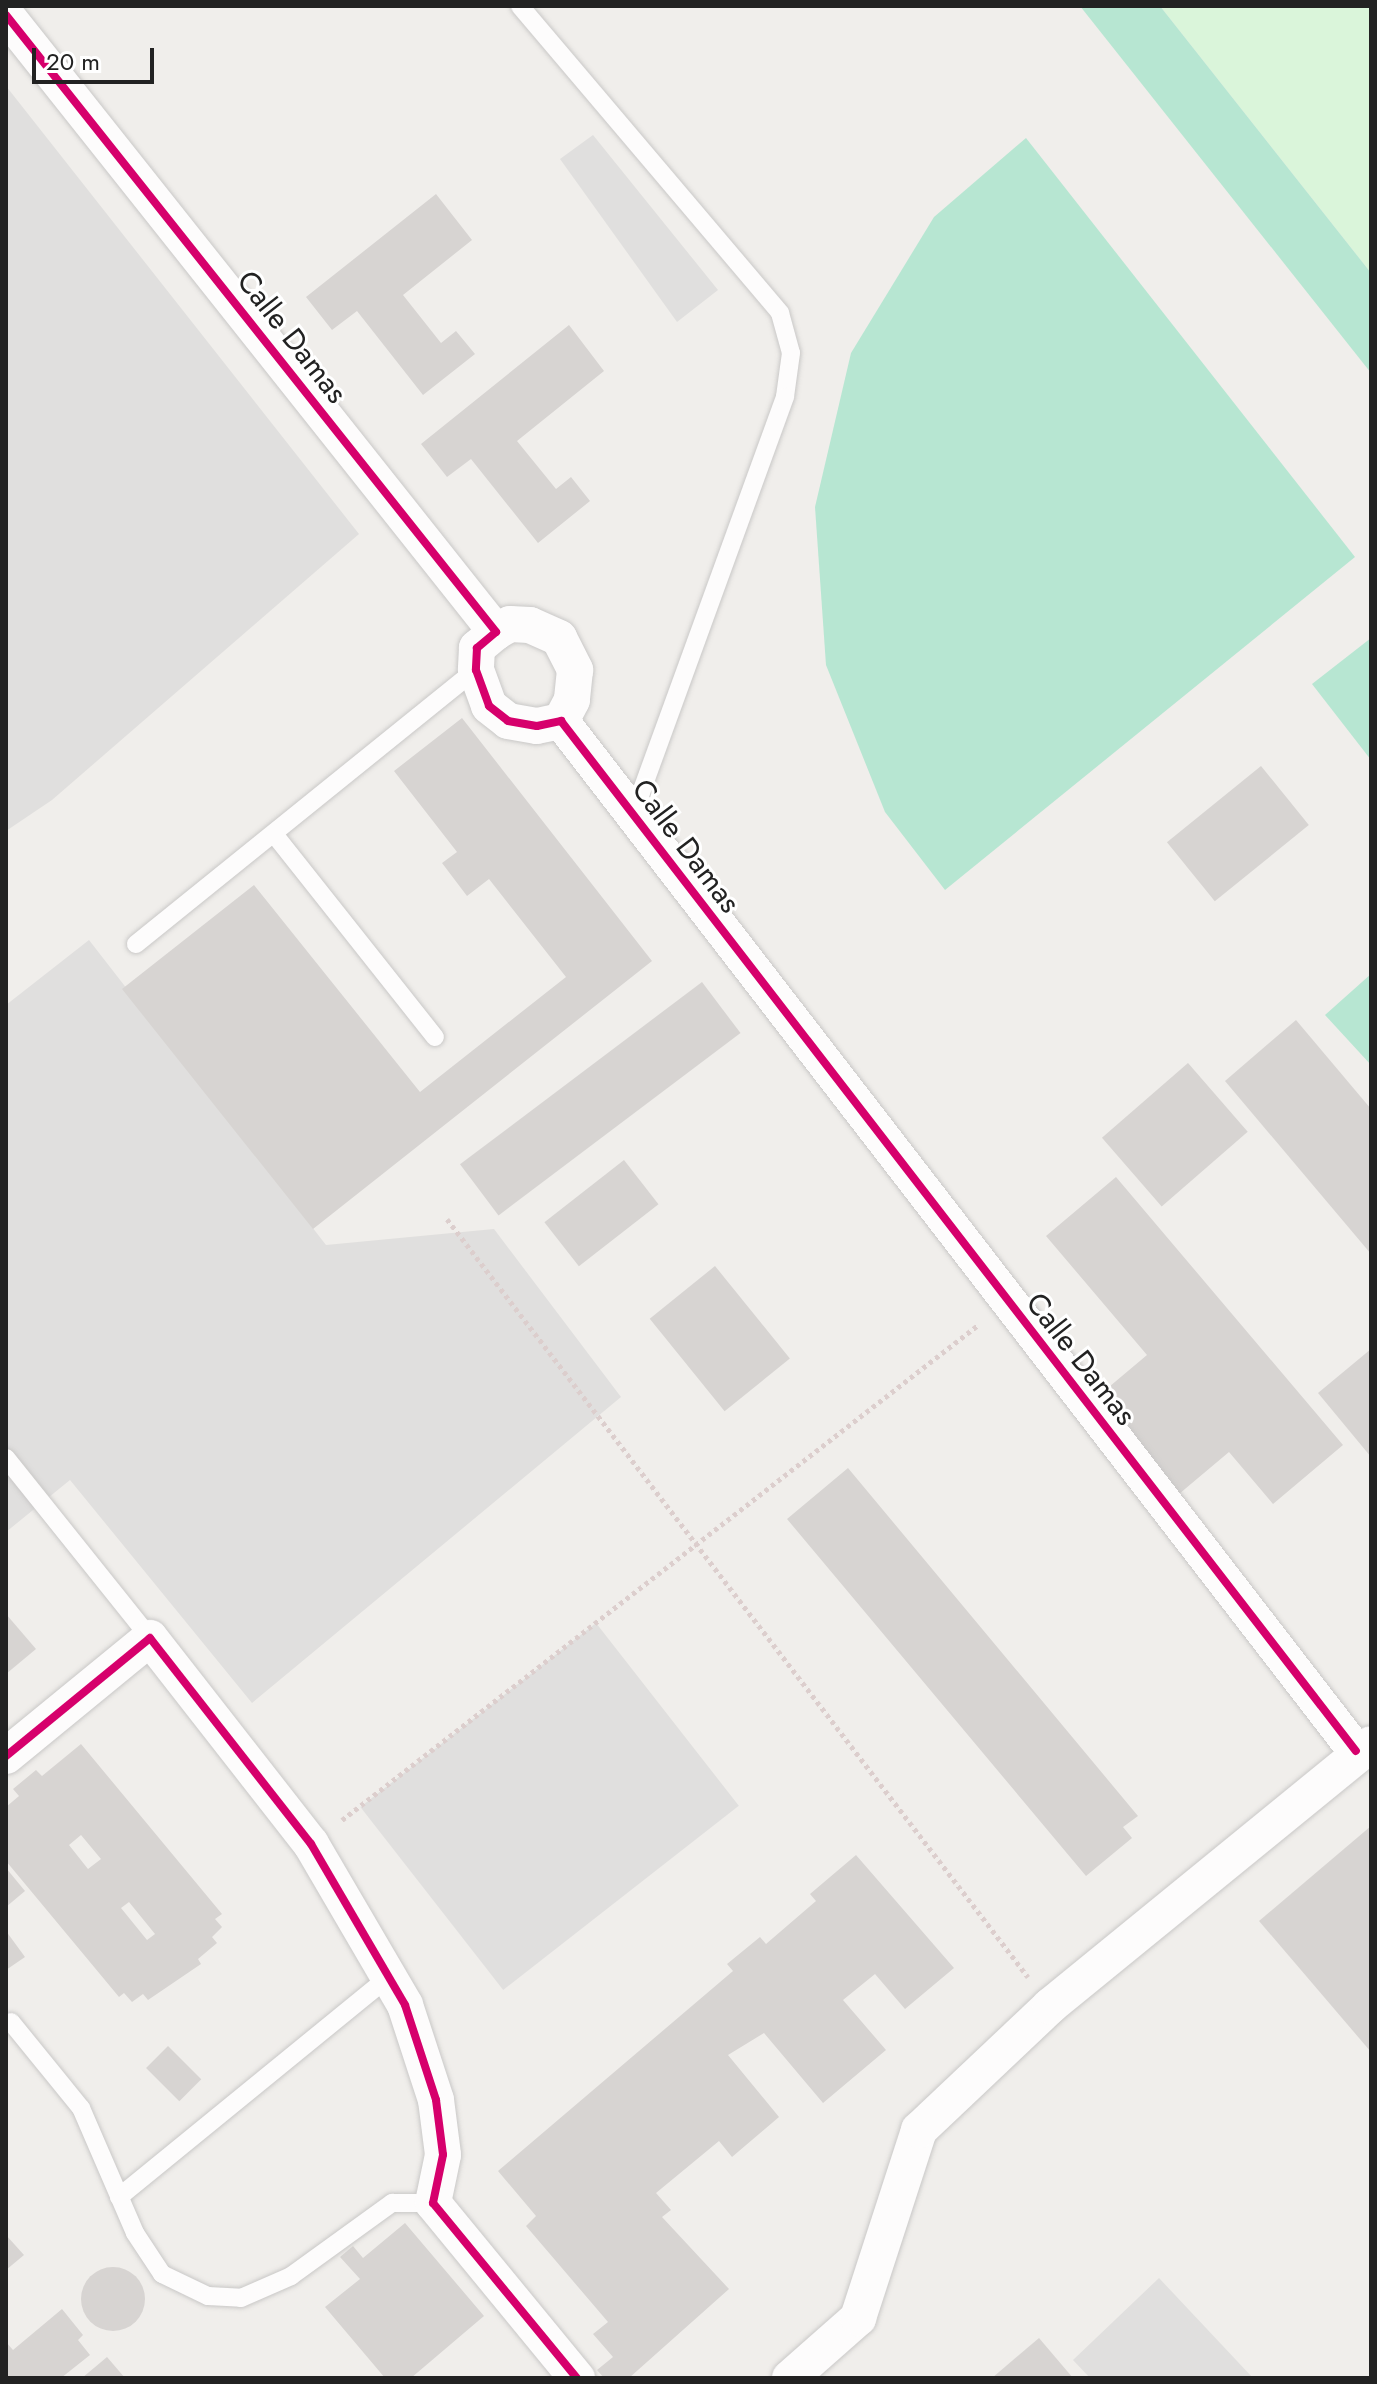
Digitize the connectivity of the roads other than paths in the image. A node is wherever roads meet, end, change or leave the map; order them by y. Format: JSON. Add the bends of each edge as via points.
{"nodes":[{"id":1,"x":520,"y":6,"type":"edge"},
{"id":2,"x":6,"y":15,"type":"edge"},
{"id":3,"x":496,"y":632,"type":"junction"},
{"id":4,"x":476,"y":670,"type":"junction"},
{"id":5,"x":561,"y":721,"type":"junction"},
{"id":6,"x":632,"y":816,"type":"junction"},
{"id":7,"x":274,"y":834,"type":"junction"},
{"id":8,"x":136,"y":944,"type":"dead end"},
{"id":9,"x":435,"y":1037,"type":"dead end"},
{"id":10,"x":6,"y":1458,"type":"edge"},
{"id":11,"x":150,"y":1638,"type":"junction"},
{"id":12,"x":1364,"y":1747,"type":"edge"},
{"id":13,"x":6,"y":1756,"type":"edge"},
{"id":14,"x":389,"y":1977,"type":"junction"},
{"id":15,"x":11,"y":2022,"type":"dead end"},
{"id":16,"x":119,"y":2197,"type":"junction"},
{"id":17,"x":433,"y":2203,"type":"junction"},
{"id":18,"x":577,"y":2378,"type":"edge"},
{"id":19,"x":790,"y":2378,"type":"edge"}],
"edges":[{"from":1,"to":6,"type":"lane","via":[[780,313],[791,353],[776,426]]},
{"from":2,"to":3,"type":"street","name":"Calle Damas"},
{"from":3,"to":4,"type":"street","via":[[477,648]]},
{"from":3,"to":5,"type":"street","via":[[510,624],[530,625],[559,638],[575,670],[572,700]]},
{"from":4,"to":5,"type":"street","via":[[489,706],[508,721],[537,726]]},
{"from":4,"to":7,"type":"lane"},
{"from":5,"to":6,"type":"street","name":"Calle Damas"},
{"from":6,"to":12,"type":"street","name":"Calle Damas","via":[[1007,1303]]},
{"from":7,"to":8,"type":"lane"},
{"from":7,"to":9,"type":"lane"},
{"from":10,"to":11,"type":"lane"},
{"from":11,"to":13,"type":"street"},
{"from":11,"to":14,"type":"street","via":[[311,1844]]},
{"from":12,"to":19,"type":"street","via":[[1050,2006],[919,2130],[858,2318]]},
{"from":14,"to":16,"type":"lane"},
{"from":14,"to":17,"type":"street","via":[[405,2005],[436,2100],[443,2155]]},
{"from":15,"to":16,"type":"lane","via":[[81,2108]]},
{"from":16,"to":17,"type":"lane","via":[[162,2274],[208,2296],[241,2298],[291,2276],[392,2203]]},
{"from":17,"to":18,"type":"street"}]}
